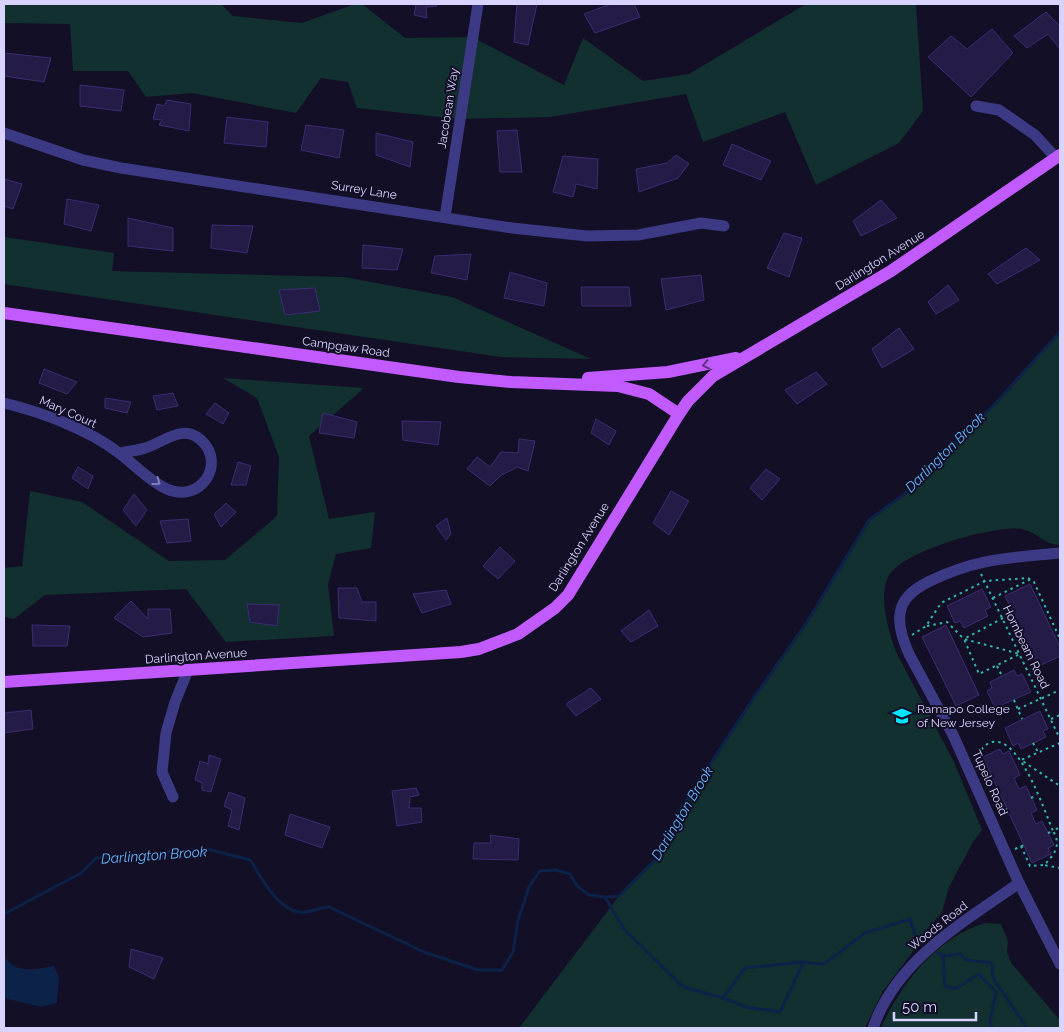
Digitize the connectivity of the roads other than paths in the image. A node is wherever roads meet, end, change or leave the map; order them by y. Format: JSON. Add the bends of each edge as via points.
{"nodes":[{"id":1,"x":478,"y":4,"type":"edge"},
{"id":2,"x":976,"y":106,"type":"dead end"},
{"id":3,"x":4,"y":133,"type":"edge"},
{"id":4,"x":1058,"y":157,"type":"edge"},
{"id":5,"x":445,"y":217,"type":"junction"},
{"id":6,"x":724,"y":226,"type":"dead end"},
{"id":7,"x":4,"y":313,"type":"edge"},
{"id":8,"x":753,"y":353,"type":"junction"},
{"id":9,"x":549,"y":382,"type":"junction"},
{"id":10,"x":4,"y":403,"type":"edge"},
{"id":11,"x":679,"y":414,"type":"junction"},
{"id":12,"x":119,"y":453,"type":"junction"},
{"id":13,"x":1060,"y":553,"type":"edge"},
{"id":14,"x":188,"y":670,"type":"junction"},
{"id":15,"x":4,"y":682,"type":"edge"},
{"id":16,"x":173,"y":797,"type":"dead end"},
{"id":17,"x":1019,"y":883,"type":"junction"},
{"id":18,"x":1060,"y":964,"type":"edge"},
{"id":19,"x":873,"y":1028,"type":"edge"}],
"edges":[{"from":1,"to":5,"type":"street","name":"Jacobean Way"},
{"from":2,"to":4,"type":"street","via":[[999,110],[1035,135]]},
{"from":3,"to":5,"type":"street","name":"Surrey Lane","via":[[84,160],[122,168]]},
{"from":4,"to":8,"type":"main road","name":"Darlington Avenue","via":[[891,271]]},
{"from":5,"to":6,"type":"street","name":"Surrey Lane","via":[[587,236],[638,235],[702,223]]},
{"from":7,"to":9,"type":"main road","name":"Campgaw Road","via":[[459,377]]},
{"from":8,"to":9,"type":"main road","one_way":true,"via":[[685,370]]},
{"from":8,"to":11,"type":"main road","name":"Darlington Avenue","via":[[714,376],[693,395]]},
{"from":9,"to":11,"type":"main road","name":"Campgaw Road","via":[[635,389]]},
{"from":10,"to":12,"type":"street","name":"Mary Court","via":[[46,415]]},
{"from":11,"to":14,"type":"main road","name":"Darlington Avenue","via":[[568,595],[518,634],[479,649],[461,652]]},
{"from":12,"to":12,"type":"street","name":"Mary Court","one_way":true,"via":[[161,486],[176,493],[195,490],[208,479],[211,463],[208,450],[201,440],[190,434],[167,436],[146,448]]},
{"from":13,"to":17,"type":"street","name":"Tupelo Road","via":[[976,563],[953,570],[910,594],[900,614],[909,654],[954,738]]},
{"from":14,"to":15,"type":"main road","name":"Darlington Avenue"},
{"from":14,"to":16,"type":"street","via":[[166,733],[162,772]]},
{"from":17,"to":18,"type":"street","name":"Tupelo Road"},
{"from":17,"to":19,"type":"street","name":"Woods Road","via":[[918,958],[893,988]]}]}
